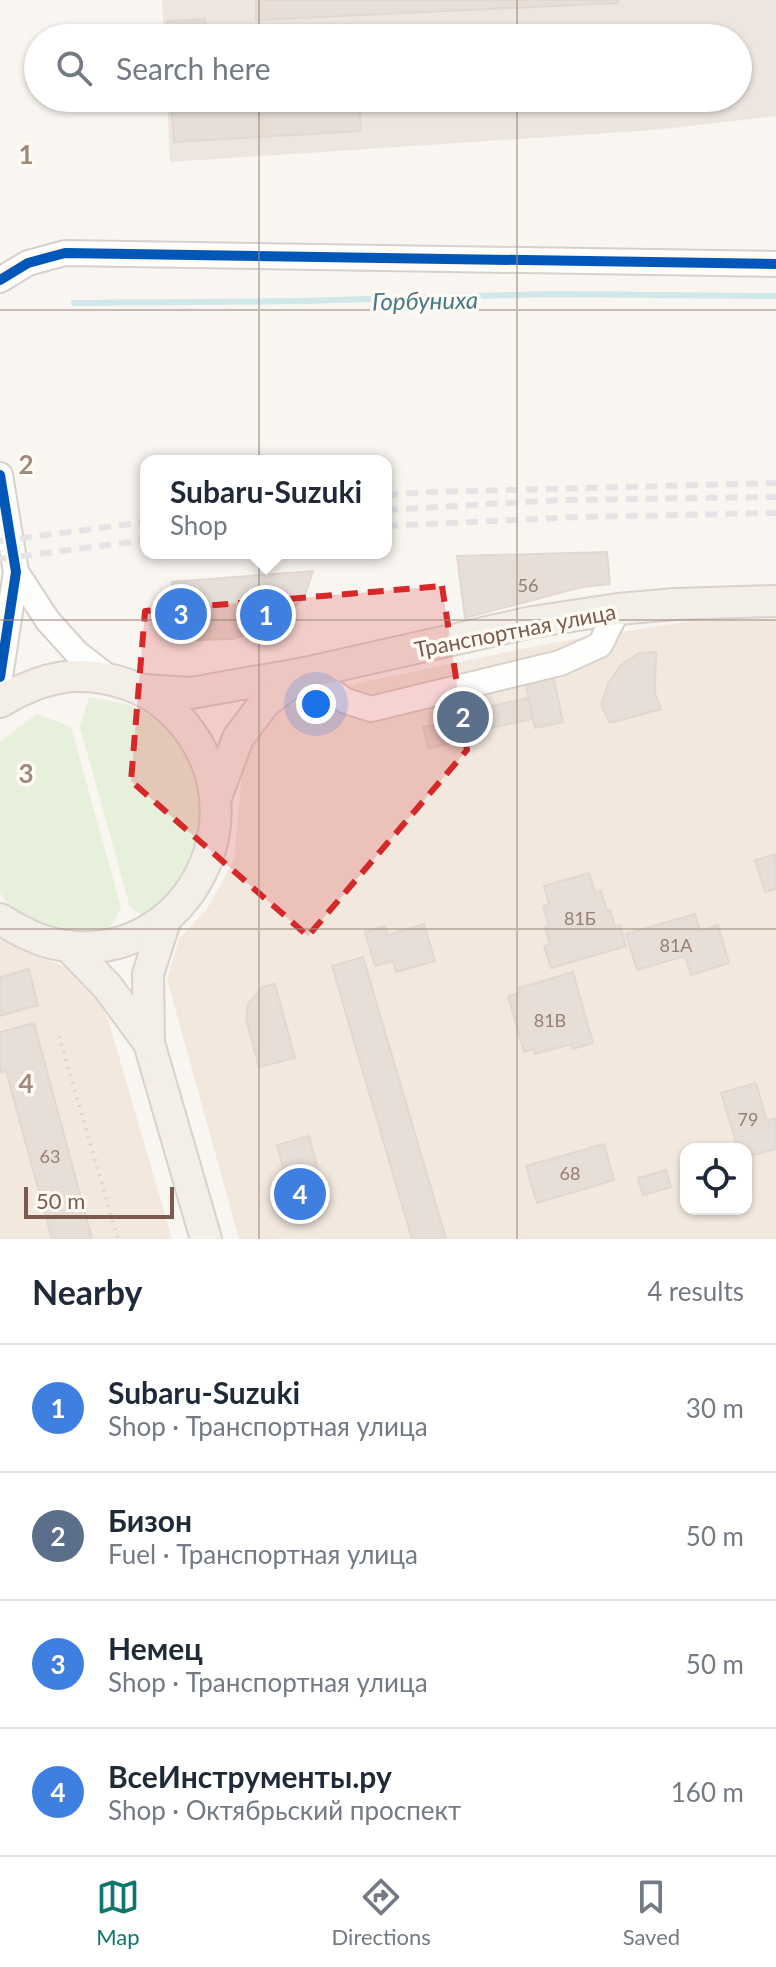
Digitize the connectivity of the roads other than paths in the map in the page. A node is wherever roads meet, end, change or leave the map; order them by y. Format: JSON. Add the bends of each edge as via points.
{"nodes":[{"id":1,"x":776,"y":264,"type":"edge"},
{"id":2,"x":0,"y":280,"type":"edge"},
{"id":3,"x":0,"y":475,"type":"edge"},
{"id":4,"x":16,"y":572,"type":"junction"},
{"id":5,"x":776,"y":601,"type":"edge"},
{"id":6,"x":618,"y":609,"type":"junction"},
{"id":7,"x":305,"y":673,"type":"junction"},
{"id":8,"x":0,"y":677,"type":"edge"},
{"id":9,"x":108,"y":677,"type":"junction"},
{"id":10,"x":144,"y":690,"type":"junction"},
{"id":11,"x":0,"y":702,"type":"edge"},
{"id":12,"x":217,"y":795,"type":"junction"},
{"id":13,"x":166,"y":918,"type":"junction"},
{"id":14,"x":0,"y":919,"type":"edge"},
{"id":15,"x":68,"y":946,"type":"junction"},
{"id":16,"x":149,"y":1043,"type":"junction"},
{"id":17,"x":206,"y":1239,"type":"edge"}],
"edges":[{"from":1,"to":2,"type":"street","via":[[65,253],[28,263]]},
{"from":3,"to":4,"type":"street"},
{"from":4,"to":8,"type":"street"},
{"from":4,"to":9,"type":"street","via":[[48,621]]},
{"from":5,"to":6,"type":"main road","name":"Транспортная улица"},
{"from":6,"to":7,"type":"main road","name":"Транспортная улица","via":[[532,622]]},
{"from":6,"to":7,"type":"street","via":[[600,645],[560,663],[371,709],[346,701]]},
{"from":7,"to":10,"type":"main road","name":"Транспортная улица","via":[[191,693]]},
{"from":7,"to":12,"type":"main road","name":"Транспортная улица","via":[[266,701],[238,738]]},
{"from":9,"to":10,"type":"main road"},
{"from":9,"to":11,"type":"main road","via":[[67,676],[29,685]]},
{"from":10,"to":12,"type":"main road","via":[[179,716],[204,752]]},
{"from":12,"to":13,"type":"main road","via":[[214,841],[197,884]]},
{"from":13,"to":15,"type":"main road","via":[[136,936],[103,945]]},
{"from":13,"to":16,"type":"main road","via":[[148,974]]},
{"from":14,"to":15,"type":"main road","via":[[28,936]]},
{"from":15,"to":16,"type":"main road","via":[[107,986]]},
{"from":16,"to":17,"type":"main road"}]}
